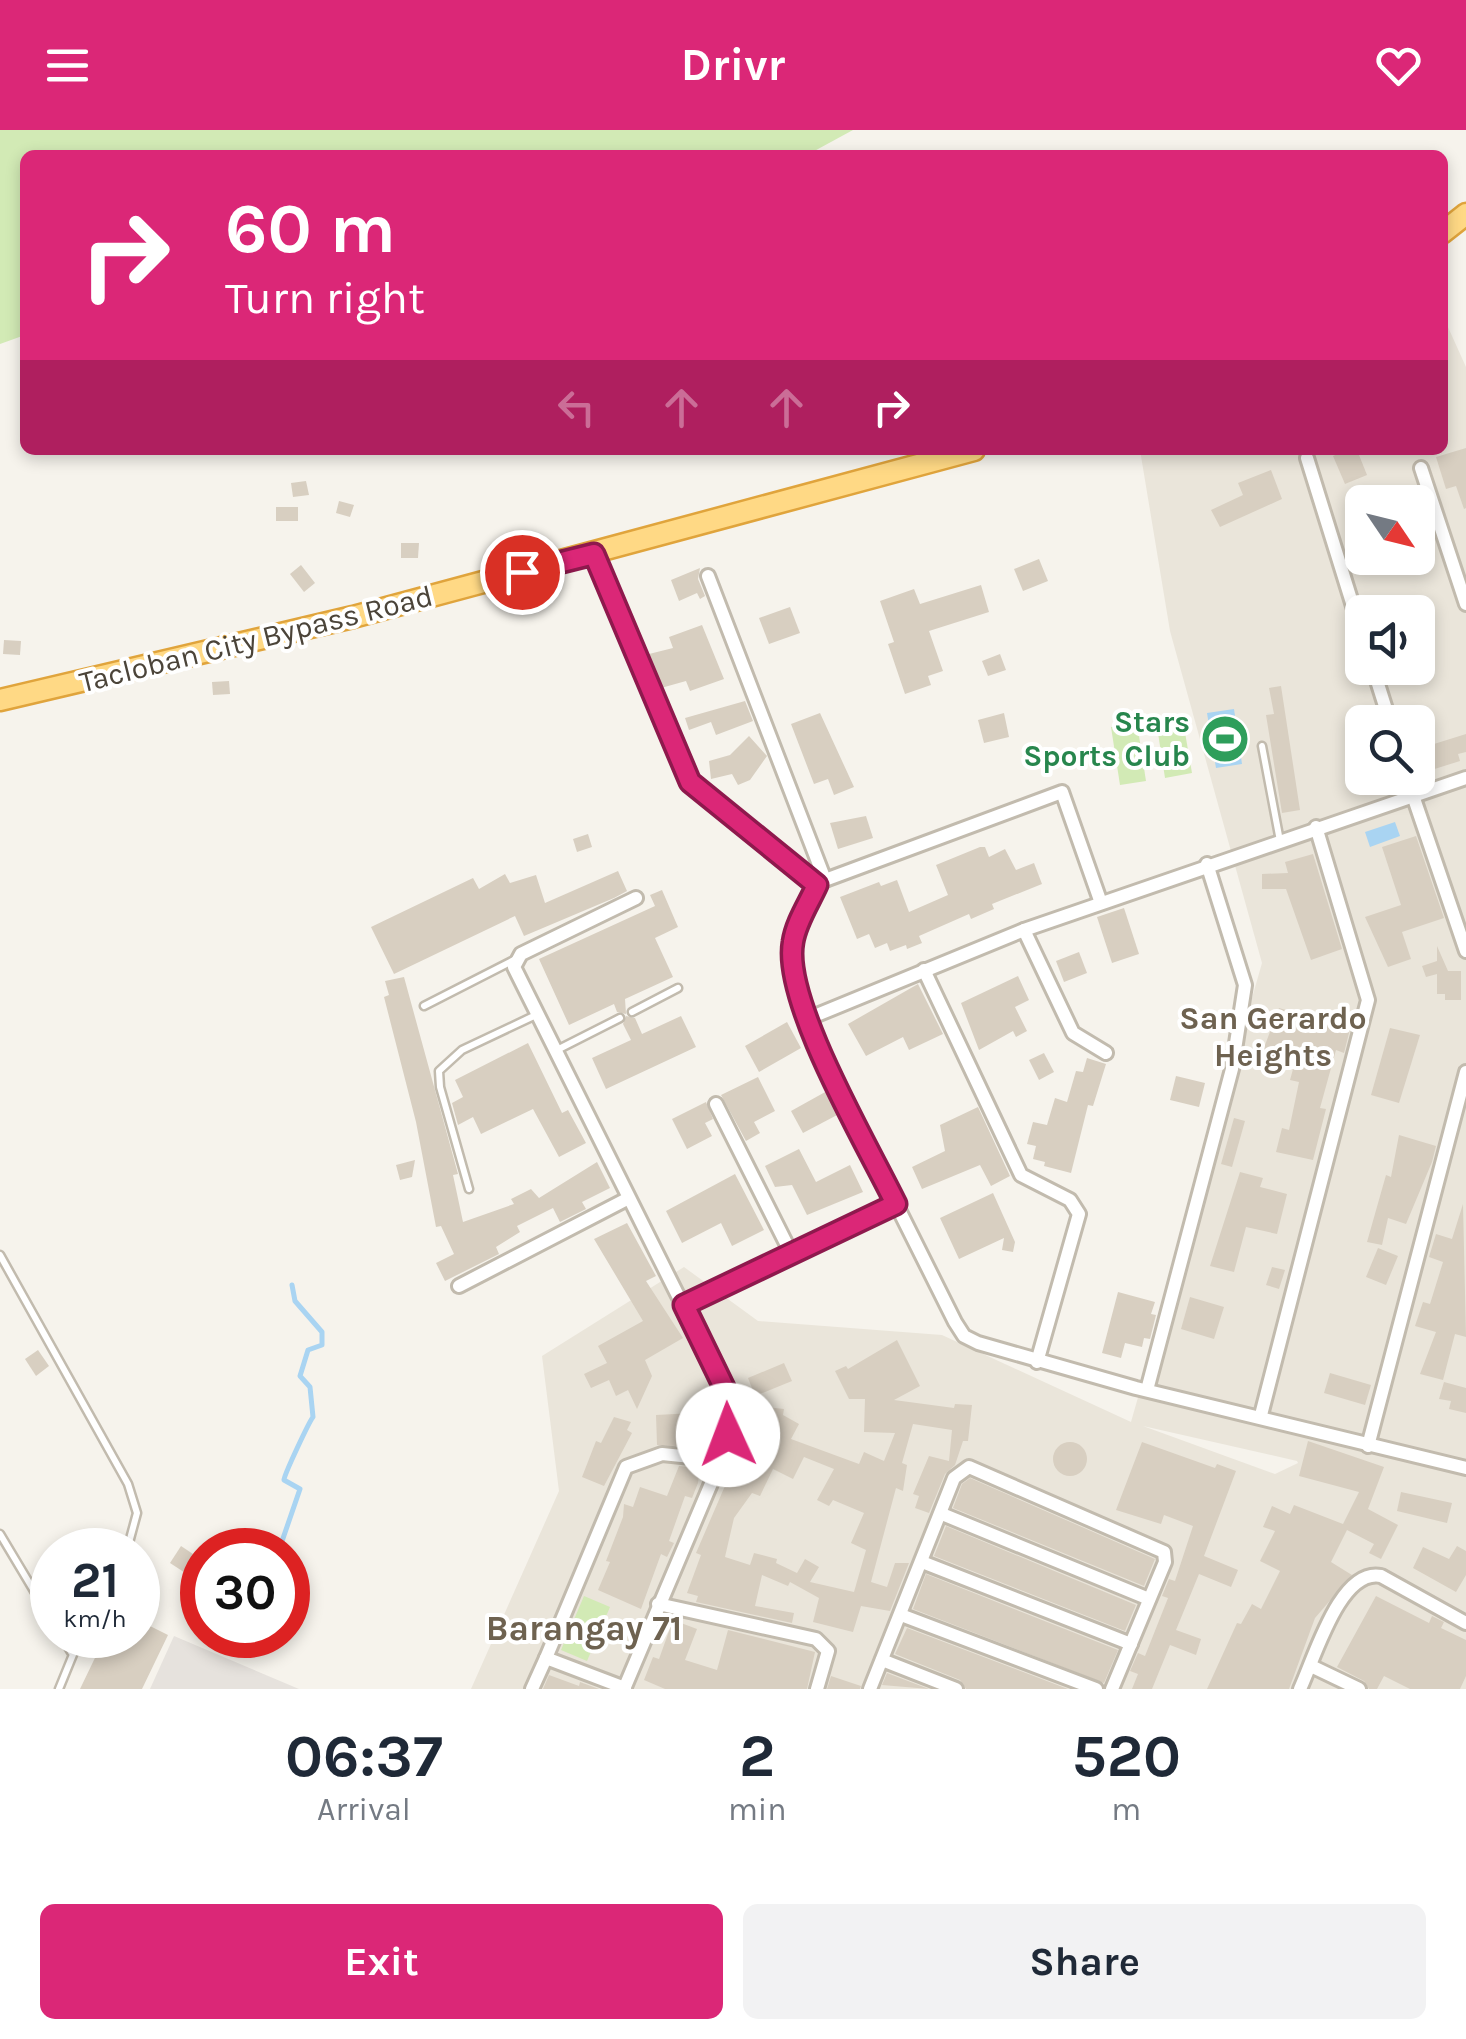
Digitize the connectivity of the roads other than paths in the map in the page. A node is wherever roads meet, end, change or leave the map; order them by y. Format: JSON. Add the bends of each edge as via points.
{"nodes":[{"id":1,"x":956,"y":455,"type":"edge"},
{"id":2,"x":1308,"y":458,"type":"dead end"},
{"id":3,"x":1421,"y":468,"type":"dead end"},
{"id":4,"x":594,"y":554,"type":"junction"},
{"id":5,"x":708,"y":576,"type":"dead end"},
{"id":6,"x":1350,"y":595,"type":"edge"},
{"id":7,"x":1466,"y":604,"type":"edge"},
{"id":8,"x":0,"y":700,"type":"edge"},
{"id":9,"x":1262,"y":746,"type":"dead end"},
{"id":10,"x":1466,"y":778,"type":"edge"},
{"id":11,"x":1435,"y":787,"type":"edge"},
{"id":12,"x":1409,"y":795,"type":"edge"},
{"id":13,"x":1412,"y":795,"type":"edge"},
{"id":14,"x":1316,"y":828,"type":"junction"},
{"id":15,"x":1280,"y":841,"type":"junction"},
{"id":16,"x":1207,"y":864,"type":"junction"},
{"id":17,"x":821,"y":883,"type":"junction"},
{"id":18,"x":636,"y":898,"type":"dead end"},
{"id":19,"x":1101,"y":903,"type":"junction"},
{"id":20,"x":1024,"y":930,"type":"junction"},
{"id":21,"x":1466,"y":952,"type":"edge"},
{"id":22,"x":515,"y":959,"type":"junction"},
{"id":23,"x":924,"y":970,"type":"junction"},
{"id":24,"x":678,"y":988,"type":"dead end"},
{"id":25,"x":424,"y":1006,"type":"dead end"},
{"id":26,"x":632,"y":1012,"type":"dead end"},
{"id":27,"x":536,"y":1015,"type":"junction"},
{"id":28,"x":620,"y":1018,"type":"dead end"},
{"id":29,"x":807,"y":1020,"type":"junction"},
{"id":30,"x":555,"y":1051,"type":"junction"},
{"id":31,"x":1106,"y":1053,"type":"dead end"},
{"id":32,"x":1466,"y":1072,"type":"edge"},
{"id":33,"x":716,"y":1104,"type":"dead end"},
{"id":34,"x":469,"y":1189,"type":"dead end"},
{"id":35,"x":626,"y":1198,"type":"junction"},
{"id":36,"x":896,"y":1204,"type":"junction"},
{"id":37,"x":791,"y":1253,"type":"junction"},
{"id":38,"x":0,"y":1255,"type":"edge"},
{"id":39,"x":459,"y":1286,"type":"dead end"},
{"id":40,"x":684,"y":1305,"type":"junction"},
{"id":41,"x":1036,"y":1362,"type":"junction"},
{"id":42,"x":1147,"y":1390,"type":"junction"},
{"id":43,"x":1261,"y":1416,"type":"junction"},
{"id":44,"x":1368,"y":1446,"type":"junction"},
{"id":45,"x":720,"y":1460,"type":"junction"},
{"id":46,"x":1466,"y":1468,"type":"edge"},
{"id":47,"x":942,"y":1514,"type":"junction"},
{"id":48,"x":133,"y":1528,"type":"edge"},
{"id":49,"x":0,"y":1534,"type":"edge"},
{"id":50,"x":922,"y":1562,"type":"junction"},
{"id":51,"x":30,"y":1584,"type":"edge"},
{"id":52,"x":1149,"y":1599,"type":"junction"},
{"id":53,"x":658,"y":1604,"type":"junction"},
{"id":54,"x":901,"y":1615,"type":"junction"},
{"id":55,"x":1466,"y":1624,"type":"edge"},
{"id":56,"x":1131,"y":1644,"type":"junction"},
{"id":57,"x":69,"y":1658,"type":"edge"},
{"id":58,"x":546,"y":1658,"type":"junction"},
{"id":59,"x":882,"y":1660,"type":"junction"},
{"id":60,"x":1311,"y":1666,"type":"junction"},
{"id":61,"x":59,"y":1689,"type":"edge"},
{"id":62,"x":532,"y":1689,"type":"edge"},
{"id":63,"x":624,"y":1689,"type":"edge"},
{"id":64,"x":817,"y":1689,"type":"edge"},
{"id":65,"x":870,"y":1689,"type":"edge"},
{"id":66,"x":956,"y":1689,"type":"edge"},
{"id":67,"x":1096,"y":1689,"type":"edge"},
{"id":68,"x":1112,"y":1689,"type":"edge"},
{"id":69,"x":1300,"y":1689,"type":"edge"},
{"id":70,"x":1360,"y":1689,"type":"edge"}],
"edges":[{"from":1,"to":4,"type":"highway","name":"Tacloban City Bypass Road"},
{"from":2,"to":6,"type":"street"},
{"from":3,"to":7,"type":"street"},
{"from":4,"to":8,"type":"highway","name":"Tacloban City Bypass Road"},
{"from":4,"to":17,"type":"street","via":[[690,782]]},
{"from":5,"to":17,"type":"street"},
{"from":9,"to":15,"type":"lane"},
{"from":10,"to":11,"type":"street"},
{"from":12,"to":14,"type":"street"},
{"from":13,"to":21,"type":"street"},
{"from":14,"to":15,"type":"street"},
{"from":14,"to":43,"type":"street","via":[[1368,1000]]},
{"from":15,"to":16,"type":"street"},
{"from":16,"to":19,"type":"street"},
{"from":16,"to":42,"type":"street","via":[[1246,985],[1232,1069]]},
{"from":17,"to":19,"type":"street","via":[[1062,792]]},
{"from":17,"to":29,"type":"street","via":[[792,948]]},
{"from":18,"to":22,"type":"street"},
{"from":19,"to":20,"type":"street"},
{"from":20,"to":23,"type":"street"},
{"from":20,"to":31,"type":"street","via":[[1073,1033]]},
{"from":22,"to":25,"type":"lane"},
{"from":22,"to":27,"type":"street"},
{"from":23,"to":29,"type":"street"},
{"from":23,"to":41,"type":"street","via":[[1021,1174],[1070,1200],[1078,1214]]},
{"from":24,"to":26,"type":"lane"},
{"from":27,"to":30,"type":"street"},
{"from":27,"to":34,"type":"lane","via":[[462,1050],[439,1071]]},
{"from":28,"to":30,"type":"lane"},
{"from":29,"to":36,"type":"street"},
{"from":30,"to":35,"type":"street"},
{"from":32,"to":44,"type":"street"},
{"from":33,"to":37,"type":"street"},
{"from":35,"to":39,"type":"street"},
{"from":35,"to":40,"type":"street"},
{"from":36,"to":37,"type":"street"},
{"from":36,"to":41,"type":"street","via":[[964,1336]]},
{"from":37,"to":40,"type":"street"},
{"from":38,"to":48,"type":"lane","via":[[128,1484],[137,1513]]},
{"from":40,"to":45,"type":"street","via":[[735,1410]]},
{"from":41,"to":42,"type":"street"},
{"from":42,"to":43,"type":"street"},
{"from":43,"to":44,"type":"street"},
{"from":44,"to":46,"type":"street"},
{"from":45,"to":53,"type":"street"},
{"from":45,"to":58,"type":"street","via":[[662,1454],[626,1468]]},
{"from":47,"to":50,"type":"street"},
{"from":47,"to":52,"type":"street"},
{"from":47,"to":52,"type":"street","via":[[954,1478],[962,1468],[978,1468],[1158,1547],[1165,1562]]},
{"from":49,"to":51,"type":"lane"},
{"from":50,"to":54,"type":"street"},
{"from":50,"to":56,"type":"street"},
{"from":52,"to":56,"type":"street"},
{"from":53,"to":63,"type":"street"},
{"from":53,"to":64,"type":"street","via":[[816,1639],[828,1651]]},
{"from":54,"to":59,"type":"street"},
{"from":54,"to":67,"type":"street"},
{"from":55,"to":60,"type":"street","via":[[1368,1574],[1341,1599]]},
{"from":56,"to":68,"type":"street"},
{"from":57,"to":61,"type":"lane"},
{"from":58,"to":62,"type":"street"},
{"from":58,"to":63,"type":"street"},
{"from":59,"to":65,"type":"street"},
{"from":59,"to":66,"type":"street"},
{"from":60,"to":69,"type":"street"},
{"from":60,"to":70,"type":"street"}]}
